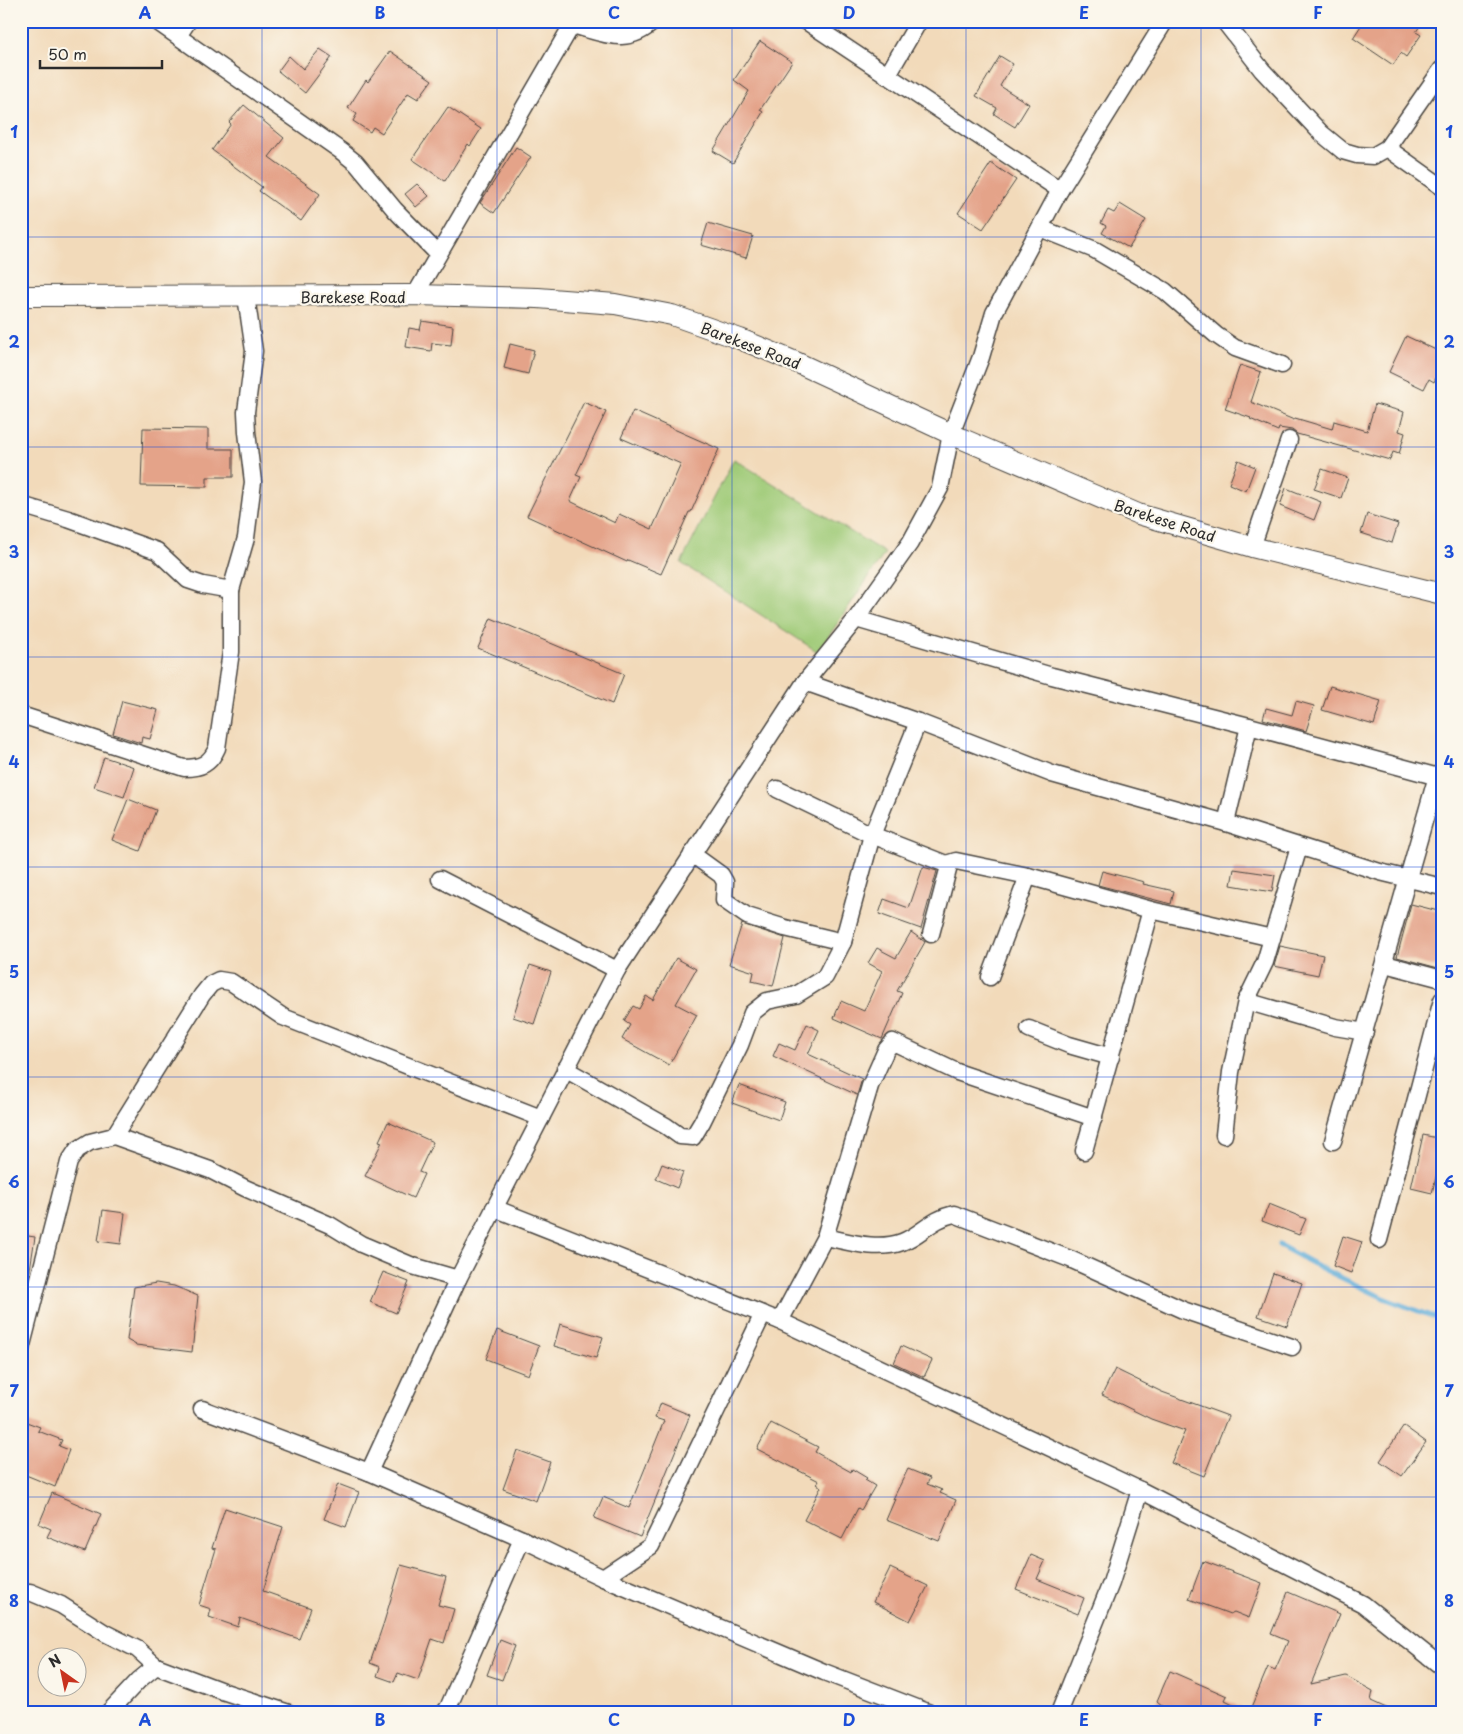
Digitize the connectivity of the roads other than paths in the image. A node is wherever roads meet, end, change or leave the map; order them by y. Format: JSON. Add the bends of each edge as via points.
{"nodes":[{"id":1,"x":156,"y":21,"type":"edge"},
{"id":2,"x":188,"y":21,"type":"edge"},
{"id":3,"x":654,"y":21,"type":"edge"},
{"id":4,"x":806,"y":21,"type":"edge"},
{"id":5,"x":918,"y":21,"type":"edge"},
{"id":6,"x":1165,"y":21,"type":"edge"},
{"id":7,"x":1224,"y":21,"type":"edge"},
{"id":8,"x":570,"y":23,"type":"edge"},
{"id":9,"x":178,"y":36,"type":"junction"},
{"id":10,"x":1442,"y":70,"type":"edge"},
{"id":11,"x":887,"y":76,"type":"junction"},
{"id":12,"x":1387,"y":148,"type":"junction"},
{"id":13,"x":1442,"y":187,"type":"edge"},
{"id":14,"x":1060,"y":190,"type":"junction"},
{"id":15,"x":1040,"y":228,"type":"junction"},
{"id":16,"x":438,"y":254,"type":"junction"},
{"id":17,"x":414,"y":295,"type":"junction"},
{"id":18,"x":21,"y":296,"type":"edge"},
{"id":19,"x":246,"y":296,"type":"junction"},
{"id":20,"x":1282,"y":365,"type":"dead end"},
{"id":21,"x":951,"y":434,"type":"junction"},
{"id":22,"x":1289,"y":440,"type":"dead end"},
{"id":23,"x":21,"y":505,"type":"edge"},
{"id":24,"x":1252,"y":547,"type":"junction"},
{"id":25,"x":231,"y":590,"type":"junction"},
{"id":26,"x":1442,"y":594,"type":"edge"},
{"id":27,"x":856,"y":618,"type":"junction"},
{"id":28,"x":805,"y":682,"type":"junction"},
{"id":29,"x":21,"y":715,"type":"edge"},
{"id":30,"x":918,"y":722,"type":"junction"},
{"id":31,"x":1249,"y":726,"type":"junction"},
{"id":32,"x":1439,"y":777,"type":"edge"},
{"id":33,"x":777,"y":789,"type":"dead end"},
{"id":34,"x":1226,"y":823,"type":"junction"},
{"id":35,"x":872,"y":835,"type":"junction"},
{"id":36,"x":1299,"y":847,"type":"junction"},
{"id":37,"x":692,"y":854,"type":"junction"},
{"id":38,"x":946,"y":864,"type":"junction"},
{"id":39,"x":1028,"y":876,"type":"junction"},
{"id":40,"x":440,"y":879,"type":"dead end"},
{"id":41,"x":1409,"y":879,"type":"junction"},
{"id":42,"x":1442,"y":887,"type":"edge"},
{"id":43,"x":1151,"y":910,"type":"junction"},
{"id":44,"x":931,"y":934,"type":"dead end"},
{"id":45,"x":1272,"y":938,"type":"junction"},
{"id":46,"x":843,"y":942,"type":"junction"},
{"id":47,"x":1385,"y":964,"type":"junction"},
{"id":48,"x":617,"y":970,"type":"junction"},
{"id":49,"x":990,"y":977,"type":"dead end"},
{"id":50,"x":1442,"y":979,"type":"edge"},
{"id":51,"x":1442,"y":1000,"type":"edge"},
{"id":52,"x":1246,"y":1001,"type":"junction"},
{"id":53,"x":1029,"y":1029,"type":"dead end"},
{"id":54,"x":1365,"y":1032,"type":"junction"},
{"id":55,"x":1111,"y":1057,"type":"junction"},
{"id":56,"x":565,"y":1069,"type":"junction"},
{"id":57,"x":540,"y":1118,"type":"junction"},
{"id":58,"x":1094,"y":1118,"type":"junction"},
{"id":59,"x":1224,"y":1135,"type":"dead end"},
{"id":60,"x":114,"y":1136,"type":"junction"},
{"id":61,"x":1333,"y":1141,"type":"dead end"},
{"id":62,"x":1084,"y":1151,"type":"dead end"},
{"id":63,"x":494,"y":1208,"type":"junction"},
{"id":64,"x":824,"y":1237,"type":"junction"},
{"id":65,"x":1379,"y":1240,"type":"dead end"},
{"id":66,"x":458,"y":1279,"type":"junction"},
{"id":67,"x":763,"y":1314,"type":"junction"},
{"id":68,"x":780,"y":1321,"type":"junction"},
{"id":69,"x":1292,"y":1347,"type":"dead end"},
{"id":70,"x":21,"y":1349,"type":"edge"},
{"id":71,"x":202,"y":1408,"type":"dead end"},
{"id":72,"x":369,"y":1472,"type":"junction"},
{"id":73,"x":1140,"y":1490,"type":"junction"},
{"id":74,"x":522,"y":1539,"type":"junction"},
{"id":75,"x":603,"y":1578,"type":"junction"},
{"id":76,"x":21,"y":1593,"type":"edge"},
{"id":77,"x":156,"y":1666,"type":"junction"},
{"id":78,"x":1442,"y":1667,"type":"edge"},
{"id":79,"x":108,"y":1713,"type":"edge"},
{"id":80,"x":289,"y":1713,"type":"edge"},
{"id":81,"x":444,"y":1713,"type":"edge"},
{"id":82,"x":930,"y":1713,"type":"edge"},
{"id":83,"x":1059,"y":1713,"type":"edge"}],
"edges":[{"from":1,"to":9,"type":"street"},
{"from":2,"to":9,"type":"street"},
{"from":3,"to":8,"type":"street","via":[[638,33],[621,38]]},
{"from":4,"to":11,"type":"street"},
{"from":5,"to":11,"type":"street"},
{"from":6,"to":14,"type":"street"},
{"from":7,"to":12,"type":"street","via":[[1262,70],[1342,151],[1373,156]]},
{"from":8,"to":16,"type":"street"},
{"from":9,"to":16,"type":"street","via":[[341,151]]},
{"from":10,"to":12,"type":"street"},
{"from":11,"to":14,"type":"street"},
{"from":12,"to":13,"type":"street"},
{"from":14,"to":15,"type":"street"},
{"from":15,"to":20,"type":"street","via":[[1095,250],[1165,291],[1235,348]]},
{"from":15,"to":21,"type":"street","via":[[994,313]]},
{"from":16,"to":17,"type":"street"},
{"from":17,"to":19,"type":"main road","name":"Barekese Road"},
{"from":17,"to":21,"type":"main road","name":"Barekese Road","via":[[615,304],[672,315],[798,363]]},
{"from":18,"to":19,"type":"main road","name":"Barekese Road"},
{"from":19,"to":25,"type":"street","via":[[254,352],[246,412],[253,482],[246,538]]},
{"from":21,"to":24,"type":"main road","name":"Barekese Road","via":[[1138,514]]},
{"from":21,"to":27,"type":"street","via":[[940,488],[910,543]]},
{"from":22,"to":24,"type":"street"},
{"from":23,"to":25,"type":"street","via":[[157,551],[188,580]]},
{"from":24,"to":26,"type":"main road","name":"Barekese Road"},
{"from":25,"to":29,"type":"street","via":[[231,652],[216,748],[204,765],[184,768]]},
{"from":27,"to":28,"type":"street"},
{"from":27,"to":31,"type":"street","via":[[1052,676]]},
{"from":28,"to":30,"type":"street"},
{"from":28,"to":37,"type":"street"},
{"from":30,"to":34,"type":"street","via":[[1052,774]]},
{"from":30,"to":35,"type":"street"},
{"from":31,"to":32,"type":"street"},
{"from":31,"to":34,"type":"street"},
{"from":32,"to":41,"type":"street"},
{"from":33,"to":35,"type":"street"},
{"from":34,"to":36,"type":"street"},
{"from":35,"to":38,"type":"street"},
{"from":35,"to":46,"type":"street"},
{"from":36,"to":41,"type":"street"},
{"from":36,"to":45,"type":"street"},
{"from":37,"to":46,"type":"street","via":[[721,875],[725,882],[724,900],[747,916]]},
{"from":37,"to":48,"type":"street"},
{"from":38,"to":39,"type":"street","via":[[956,860]]},
{"from":38,"to":44,"type":"street","via":[[948,870]]},
{"from":39,"to":43,"type":"street"},
{"from":39,"to":49,"type":"street"},
{"from":40,"to":48,"type":"street"},
{"from":41,"to":42,"type":"street"},
{"from":41,"to":47,"type":"street"},
{"from":43,"to":45,"type":"street"},
{"from":43,"to":55,"type":"street"},
{"from":45,"to":52,"type":"street","via":[[1265,962]]},
{"from":46,"to":56,"type":"street","via":[[825,977],[796,995],[766,1001],[752,1013],[740,1045],[693,1137],[680,1136]]},
{"from":47,"to":50,"type":"street"},
{"from":47,"to":54,"type":"street"},
{"from":48,"to":56,"type":"street"},
{"from":51,"to":65,"type":"street"},
{"from":52,"to":54,"type":"street","via":[[1335,1027]]},
{"from":52,"to":59,"type":"street","via":[[1231,1072]]},
{"from":53,"to":55,"type":"street"},
{"from":54,"to":61,"type":"street"},
{"from":55,"to":58,"type":"street"},
{"from":56,"to":57,"type":"street"},
{"from":57,"to":60,"type":"street","via":[[283,1017],[231,982],[219,980],[202,995]]},
{"from":57,"to":63,"type":"street"},
{"from":58,"to":62,"type":"street"},
{"from":58,"to":64,"type":"street","via":[[957,1072],[893,1042],[870,1086]]},
{"from":60,"to":66,"type":"street","via":[[210,1170],[330,1225],[362,1244],[413,1266]]},
{"from":60,"to":70,"type":"street","via":[[90,1142],[77,1150],[69,1162]]},
{"from":63,"to":66,"type":"street"},
{"from":63,"to":67,"type":"street"},
{"from":64,"to":68,"type":"street"},
{"from":64,"to":69,"type":"street","via":[[876,1246],[903,1242],[940,1217],[954,1214],[1070,1259],[1183,1310]]},
{"from":66,"to":72,"type":"street"},
{"from":67,"to":68,"type":"street"},
{"from":67,"to":75,"type":"street","via":[[651,1546]]},
{"from":68,"to":73,"type":"street"},
{"from":71,"to":72,"type":"street"},
{"from":72,"to":74,"type":"street"},
{"from":73,"to":78,"type":"street","via":[[1363,1604]]},
{"from":73,"to":83,"type":"street","via":[[1111,1582]]},
{"from":74,"to":75,"type":"street"},
{"from":74,"to":81,"type":"street"},
{"from":75,"to":82,"type":"street","via":[[824,1672]]},
{"from":76,"to":77,"type":"street","via":[[30,1592],[61,1605],[137,1649]]},
{"from":77,"to":79,"type":"street"},
{"from":77,"to":80,"type":"street"}]}
